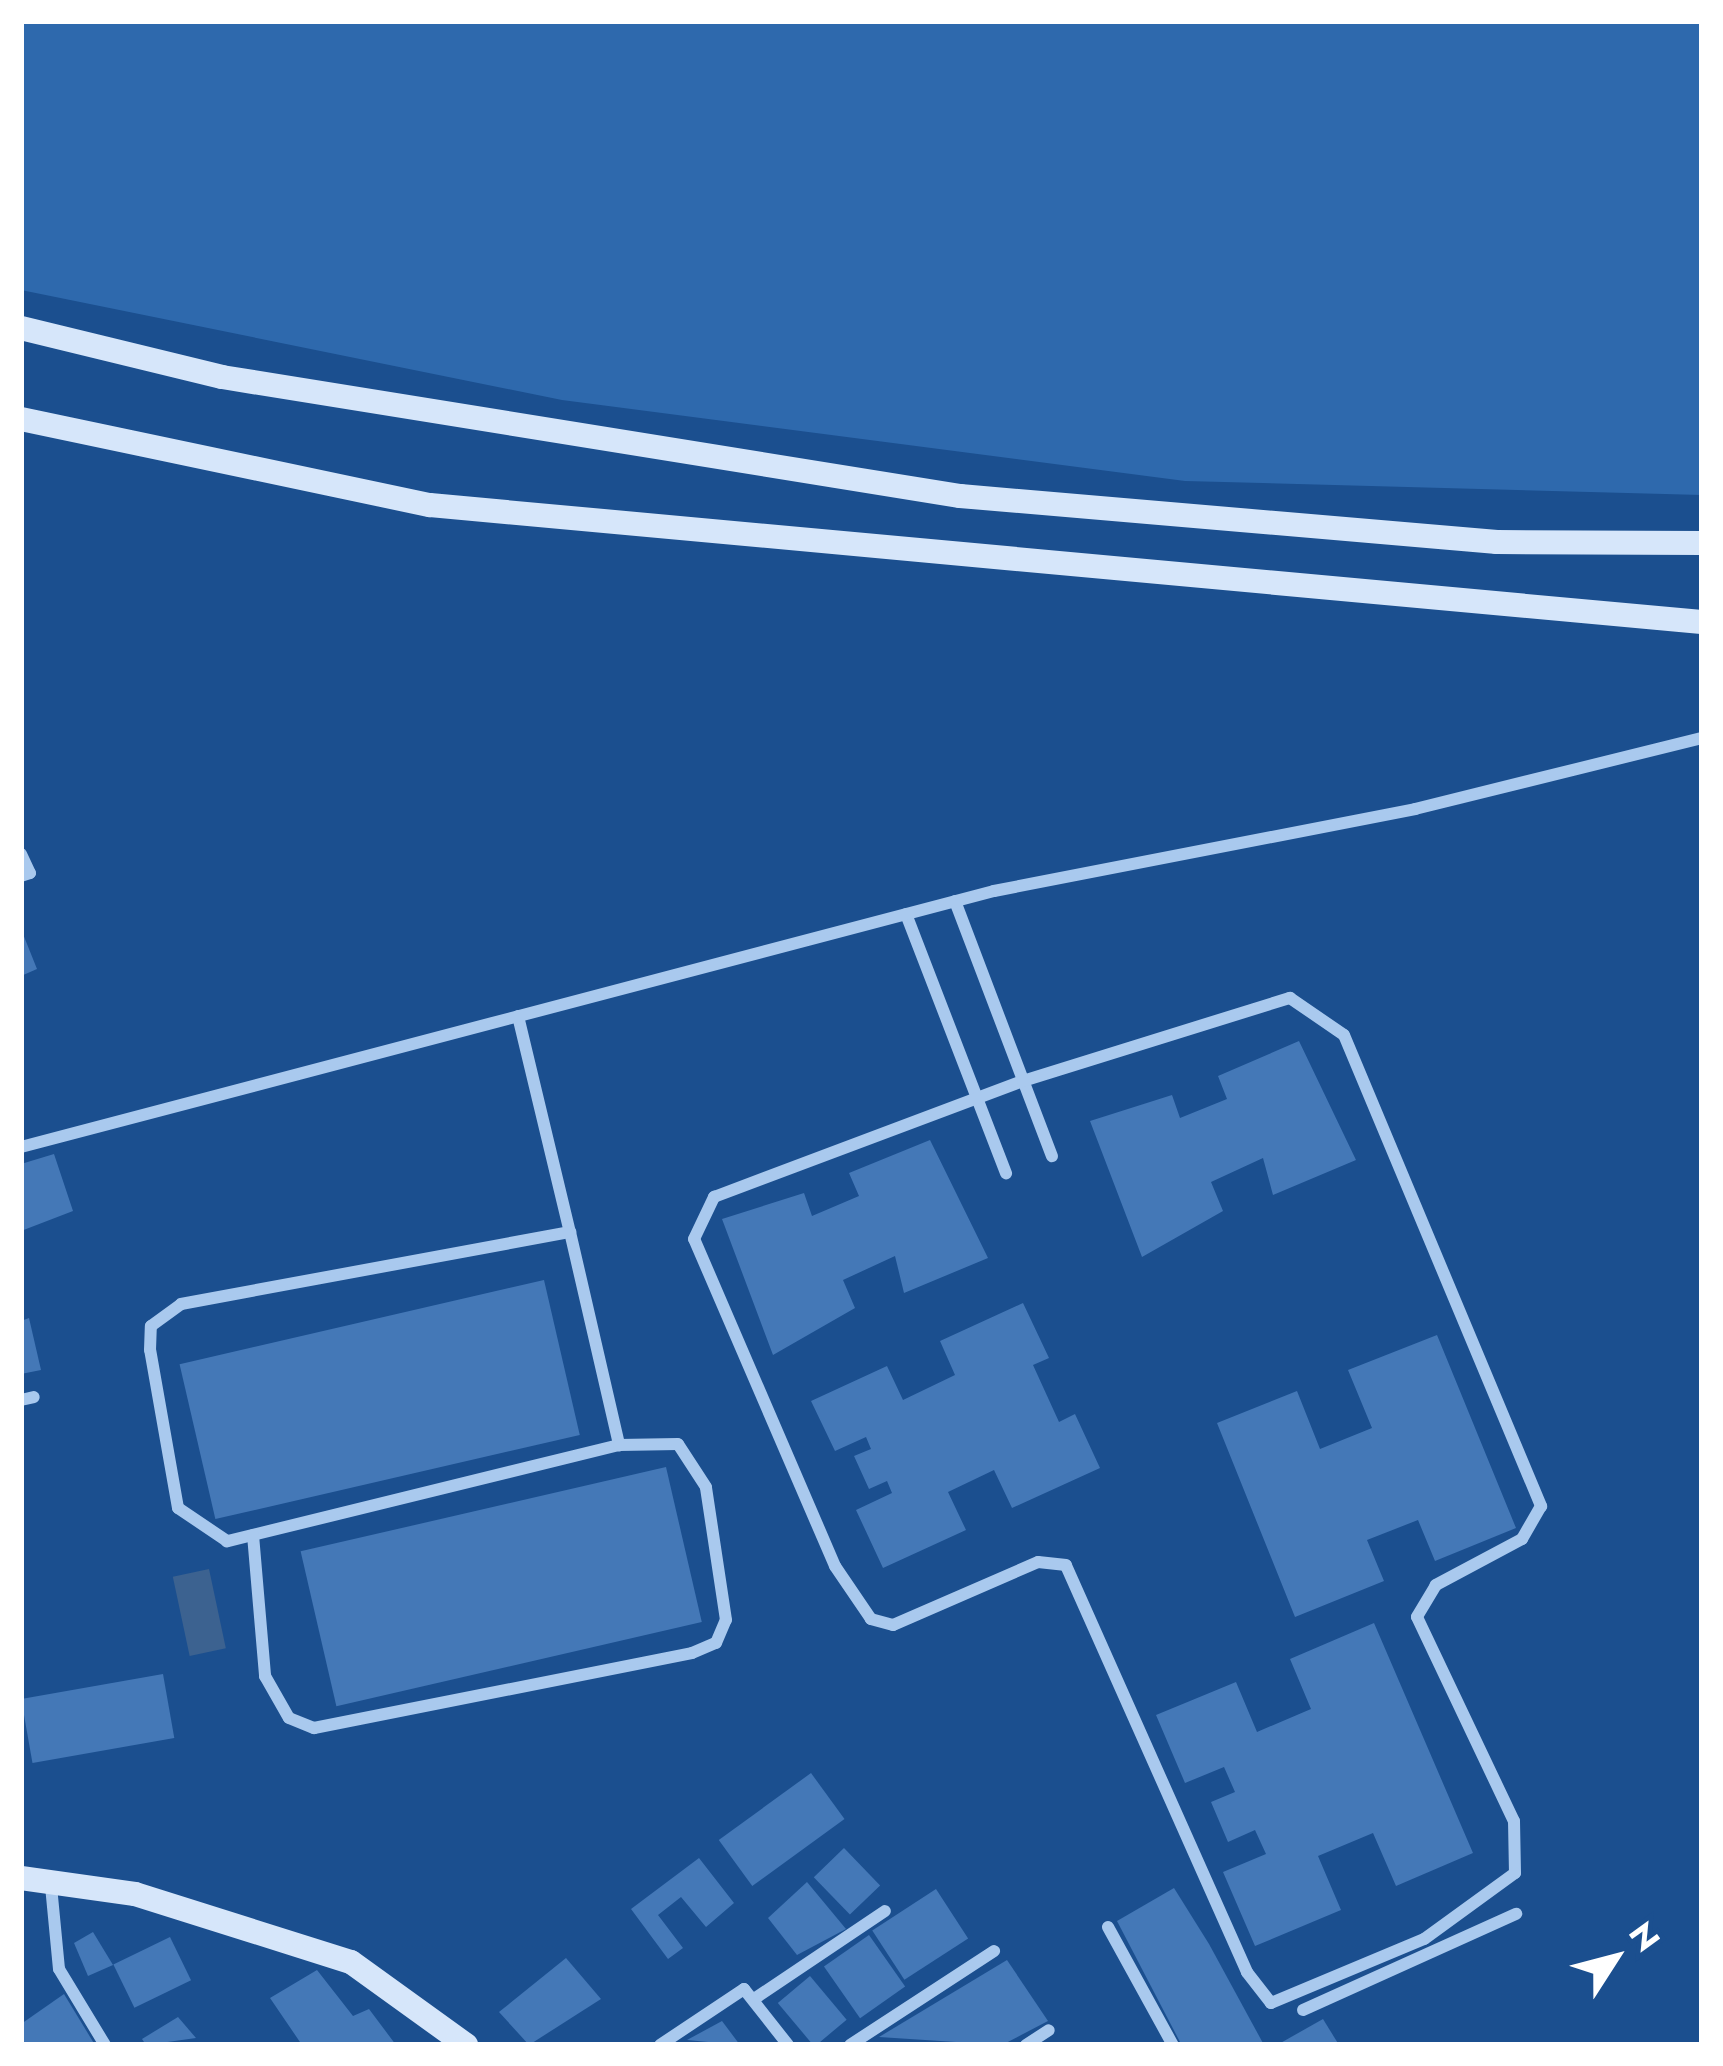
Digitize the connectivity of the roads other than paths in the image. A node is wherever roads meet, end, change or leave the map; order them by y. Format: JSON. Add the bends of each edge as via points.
{"nodes":[{"id":1,"x":21,"y":328,"type":"edge"},
{"id":2,"x":21,"y":419,"type":"edge"},
{"id":3,"x":1702,"y":543,"type":"edge"},
{"id":4,"x":1702,"y":622,"type":"edge"},
{"id":5,"x":1702,"y":738,"type":"edge"},
{"id":6,"x":21,"y":854,"type":"edge"},
{"id":7,"x":21,"y":876,"type":"edge"},
{"id":8,"x":955,"y":901,"type":"junction"},
{"id":9,"x":906,"y":914,"type":"junction"},
{"id":10,"x":518,"y":1016,"type":"junction"},
{"id":11,"x":1023,"y":1081,"type":"junction"},
{"id":12,"x":976,"y":1101,"type":"junction"},
{"id":13,"x":21,"y":1147,"type":"edge"},
{"id":14,"x":1052,"y":1156,"type":"dead end"},
{"id":15,"x":1006,"y":1173,"type":"dead end"},
{"id":16,"x":570,"y":1232,"type":"junction"},
{"id":17,"x":619,"y":1444,"type":"junction"},
{"id":18,"x":253,"y":1535,"type":"junction"},
{"id":19,"x":21,"y":1878,"type":"edge"},
{"id":20,"x":52,"y":1886,"type":"junction"},
{"id":21,"x":885,"y":1911,"type":"dead end"},
{"id":22,"x":1516,"y":1914,"type":"dead end"},
{"id":23,"x":1108,"y":1927,"type":"dead end"},
{"id":24,"x":1424,"y":1939,"type":"junction"},
{"id":25,"x":994,"y":1951,"type":"dead end"},
{"id":26,"x":1431,"y":1952,"type":"junction"},
{"id":27,"x":757,"y":1996,"type":"junction"},
{"id":28,"x":1303,"y":2010,"type":"dead end"},
{"id":29,"x":1049,"y":2030,"type":"dead end"},
{"id":30,"x":463,"y":2044,"type":"edge"},
{"id":31,"x":105,"y":2045,"type":"edge"},
{"id":32,"x":660,"y":2045,"type":"edge"},
{"id":33,"x":788,"y":2045,"type":"edge"},
{"id":34,"x":850,"y":2045,"type":"edge"},
{"id":35,"x":1026,"y":2045,"type":"edge"},
{"id":36,"x":1173,"y":2045,"type":"edge"}],
"edges":[{"from":1,"to":3,"type":"street","via":[[222,377],[959,496],[1497,542]]},
{"from":2,"to":4,"type":"street","via":[[430,505]]},
{"from":5,"to":8,"type":"street"},
{"from":6,"to":7,"type":"street","via":[[30,873]]},
{"from":8,"to":9,"type":"street"},
{"from":8,"to":11,"type":"street"},
{"from":9,"to":10,"type":"street"},
{"from":9,"to":12,"type":"street"},
{"from":10,"to":13,"type":"street"},
{"from":10,"to":16,"type":"street"},
{"from":11,"to":12,"type":"street"},
{"from":11,"to":14,"type":"street"},
{"from":11,"to":24,"type":"street","via":[[1303,999],[1344,1034],[1418,1191],[1541,1506],[1522,1539],[1420,1601],[1424,1640],[1522,1855],[1498,1889]]},
{"from":12,"to":15,"type":"street"},
{"from":12,"to":24,"type":"street","via":[[714,1197],[695,1226],[835,1566],[872,1618],[893,1624],[1038,1562],[1066,1565],[1181,1831],[1271,2003]]},
{"from":16,"to":17,"type":"street"},
{"from":16,"to":18,"type":"street","via":[[181,1304],[151,1326],[178,1508],[226,1541]]},
{"from":17,"to":18,"type":"street"},
{"from":17,"to":18,"type":"street","via":[[678,1444],[706,1487],[726,1620],[716,1643],[314,1728],[289,1718],[265,1676]]},
{"from":19,"to":20,"type":"street"},
{"from":20,"to":30,"type":"street","via":[[135,1894],[351,1961]]},
{"from":20,"to":31,"type":"street","via":[[59,1969]]},
{"from":21,"to":27,"type":"street"},
{"from":22,"to":26,"type":"street"},
{"from":23,"to":36,"type":"street"},
{"from":24,"to":26,"type":"street"},
{"from":25,"to":34,"type":"street"},
{"from":26,"to":28,"type":"street"},
{"from":27,"to":32,"type":"street","via":[[726,1996]]},
{"from":27,"to":33,"type":"street"},
{"from":29,"to":35,"type":"street"}]}
